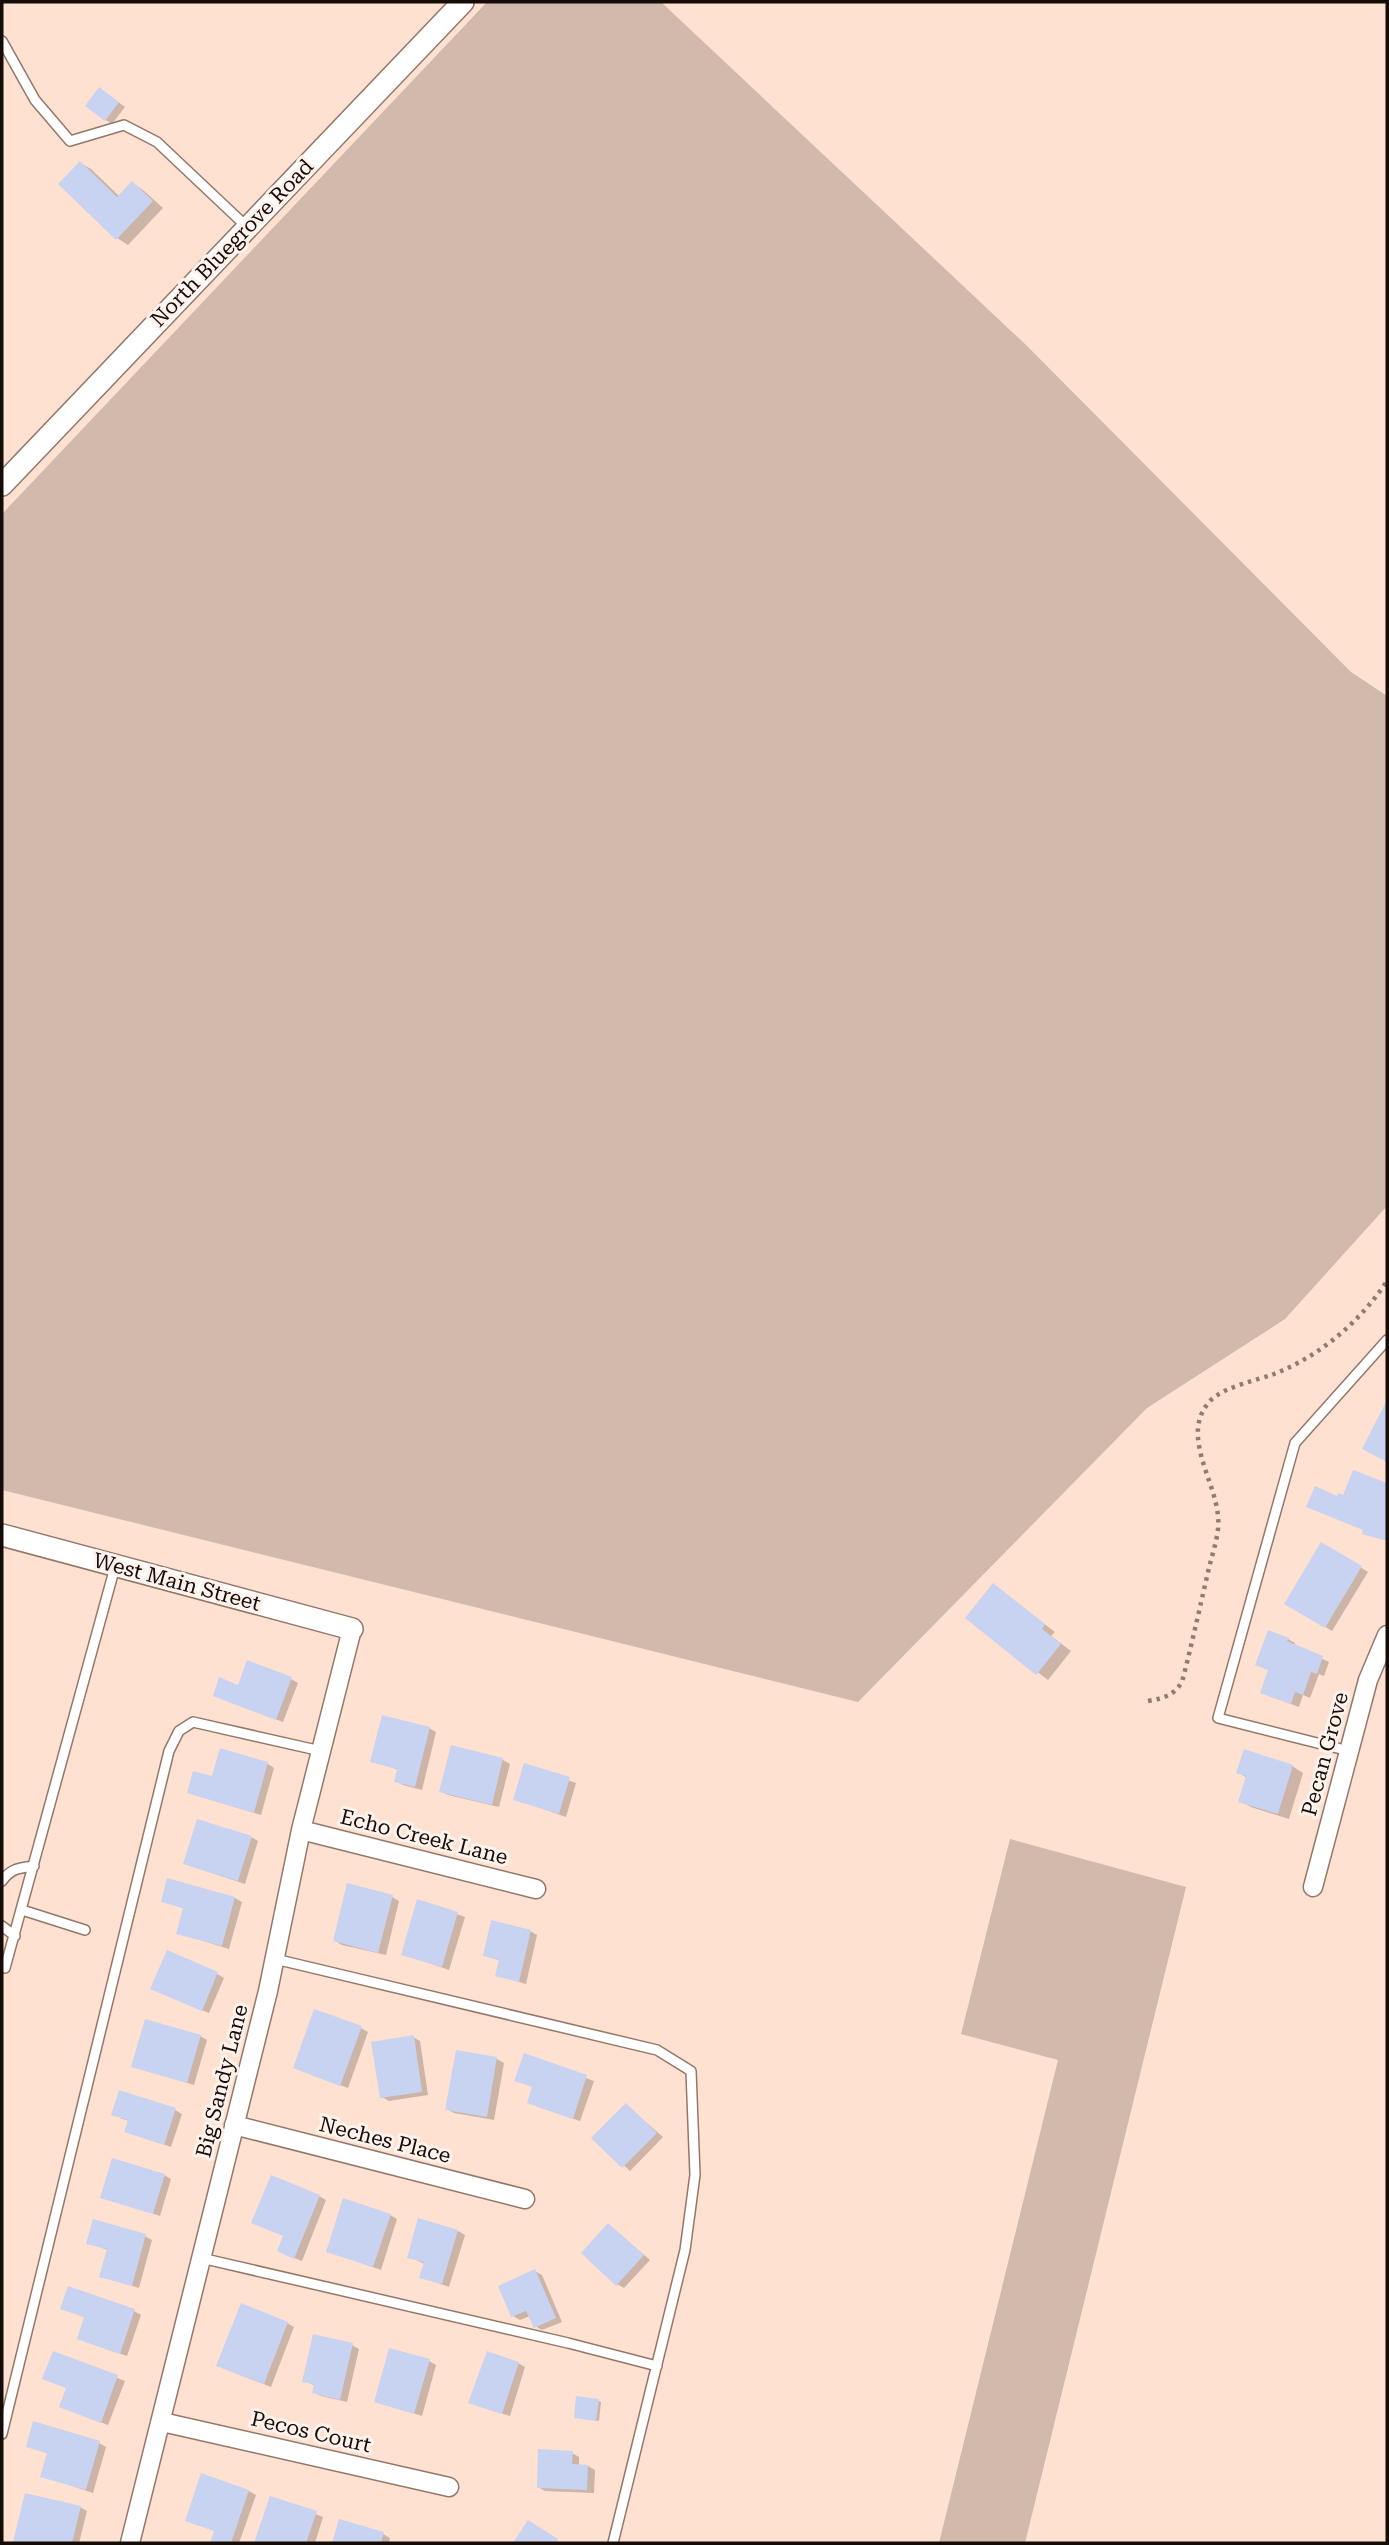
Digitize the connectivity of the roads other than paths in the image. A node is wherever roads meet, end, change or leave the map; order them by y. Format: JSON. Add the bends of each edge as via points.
{"nodes":[{"id":1,"x":463,"y":2,"type":"edge"},
{"id":2,"x":2,"y":41,"type":"edge"},
{"id":3,"x":247,"y":228,"type":"junction"},
{"id":4,"x":2,"y":485,"type":"edge"},
{"id":5,"x":1387,"y":1340,"type":"edge"},
{"id":6,"x":2,"y":1535,"type":"edge"},
{"id":7,"x":116,"y":1565,"type":"junction"},
{"id":8,"x":352,"y":1629,"type":"joint"},
{"id":9,"x":1385,"y":1642,"type":"edge"},
{"id":10,"x":321,"y":1751,"type":"junction"},
{"id":11,"x":1349,"y":1751,"type":"junction"},
{"id":12,"x":301,"y":1830,"type":"junction"},
{"id":13,"x":34,"y":1866,"type":"junction"},
{"id":14,"x":2,"y":1881,"type":"edge"},
{"id":15,"x":1313,"y":1887,"type":"dead end"},
{"id":16,"x":536,"y":1889,"type":"dead end"},
{"id":17,"x":22,"y":1910,"type":"junction"},
{"id":18,"x":2,"y":1926,"type":"edge"},
{"id":19,"x":85,"y":1930,"type":"dead end"},
{"id":20,"x":15,"y":1936,"type":"junction"},
{"id":21,"x":275,"y":1959,"type":"junction"},
{"id":22,"x":5,"y":1968,"type":"dead end"},
{"id":23,"x":233,"y":2126,"type":"junction"},
{"id":24,"x":525,"y":2199,"type":"dead end"},
{"id":25,"x":201,"y":2258,"type":"junction"},
{"id":26,"x":657,"y":2366,"type":"junction"},
{"id":27,"x":162,"y":2422,"type":"junction"},
{"id":28,"x":2,"y":2434,"type":"edge"},
{"id":29,"x":449,"y":2487,"type":"dead end"},
{"id":30,"x":130,"y":2543,"type":"edge"},
{"id":31,"x":613,"y":2543,"type":"edge"}],
"edges":[{"from":1,"to":3,"type":"street","name":"North Bluegrove Road"},
{"from":2,"to":3,"type":"lane","via":[[35,100],[70,141],[124,125],[157,142]]},
{"from":3,"to":4,"type":"street","name":"North Bluegrove Road"},
{"from":5,"to":11,"type":"lane","via":[[1295,1443],[1218,1718]]},
{"from":6,"to":7,"type":"street","name":"West Main Street"},
{"from":7,"to":8,"type":"street","name":"West Main Street"},
{"from":7,"to":13,"type":"lane"},
{"from":8,"to":10,"type":"street","name":"Big Sandy Lane"},
{"from":9,"to":11,"type":"street","name":"Pecan Grove","via":[[1368,1680]]},
{"from":10,"to":12,"type":"street","name":"Big Sandy Lane"},
{"from":10,"to":28,"type":"lane","via":[[193,1722],[179,1731],[169,1751]]},
{"from":11,"to":15,"type":"street","name":"Pecan Grove"},
{"from":12,"to":16,"type":"street","name":"Echo Creek Lane"},
{"from":12,"to":21,"type":"street","name":"Big Sandy Lane"},
{"from":13,"to":14,"type":"lane","via":[[16,1868]]},
{"from":13,"to":17,"type":"lane"},
{"from":17,"to":19,"type":"lane"},
{"from":17,"to":20,"type":"lane"},
{"from":18,"to":20,"type":"lane"},
{"from":20,"to":22,"type":"lane"},
{"from":21,"to":23,"type":"street","name":"Big Sandy Lane"},
{"from":21,"to":26,"type":"lane","via":[[657,2050],[691,2071],[695,2175],[685,2250]]},
{"from":23,"to":24,"type":"street","name":"Neches Place"},
{"from":23,"to":25,"type":"street","name":"Big Sandy Lane"},
{"from":25,"to":26,"type":"lane"},
{"from":25,"to":27,"type":"street","name":"Big Sandy Lane"},
{"from":26,"to":31,"type":"lane"},
{"from":27,"to":29,"type":"street","name":"Pecos Court"},
{"from":27,"to":30,"type":"street","name":"Big Sandy Lane"}]}
